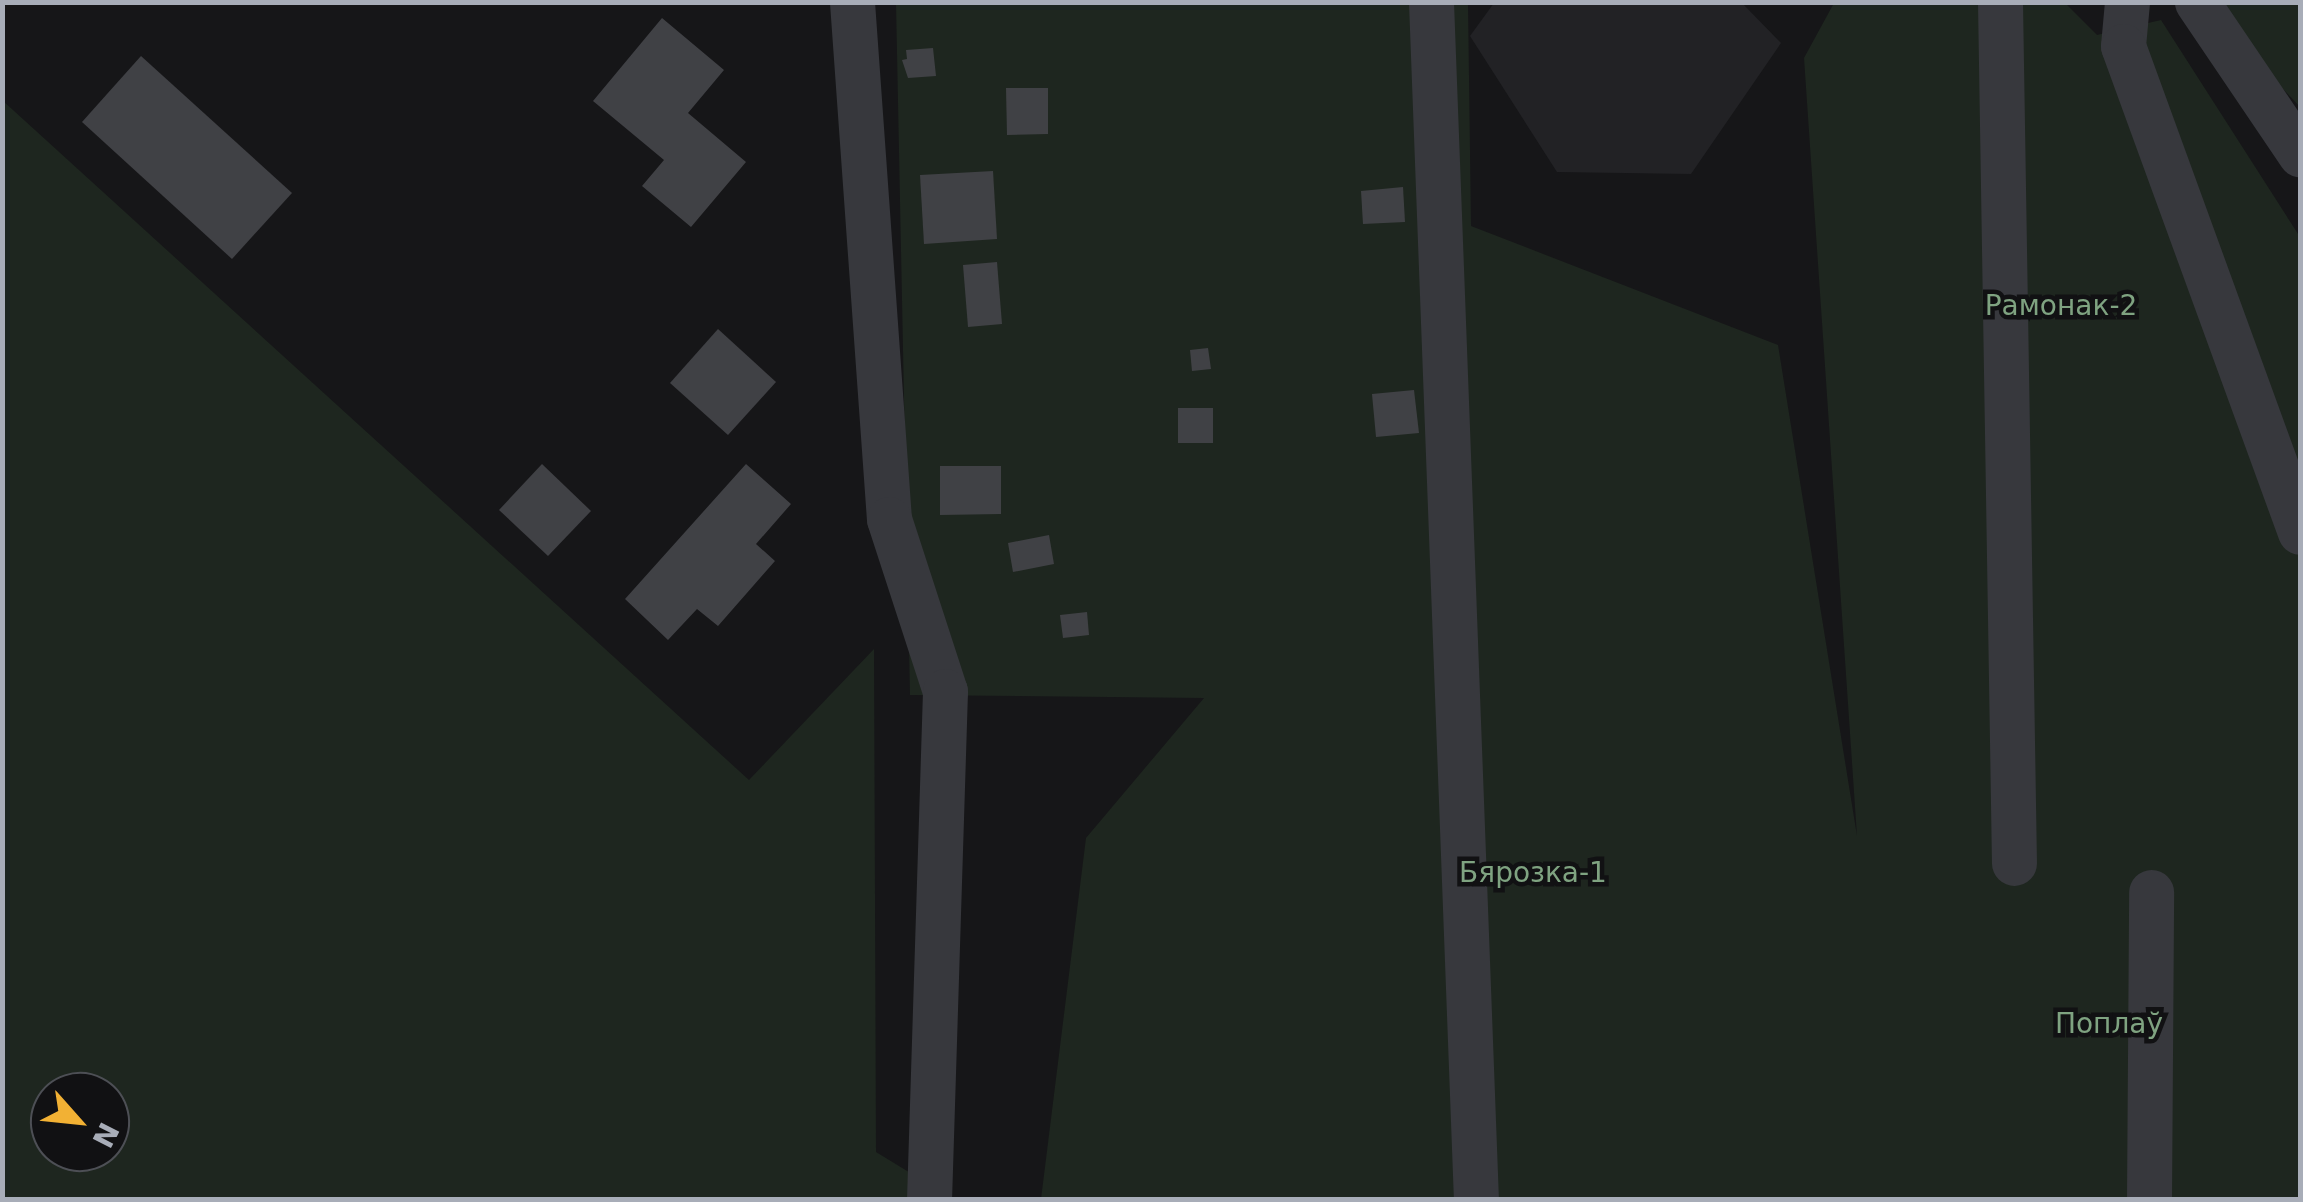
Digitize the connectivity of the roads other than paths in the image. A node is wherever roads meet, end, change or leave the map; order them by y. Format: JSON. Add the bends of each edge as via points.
{"nodes":[{"id":1,"x":852,"y":2,"type":"edge"},
{"id":2,"x":1431,"y":2,"type":"edge"},
{"id":3,"x":2000,"y":2,"type":"edge"},
{"id":4,"x":2127,"y":2,"type":"edge"},
{"id":5,"x":2197,"y":2,"type":"edge"},
{"id":6,"x":2300,"y":154,"type":"edge"},
{"id":7,"x":2300,"y":532,"type":"edge"},
{"id":8,"x":2014,"y":863,"type":"dead end"},
{"id":9,"x":2152,"y":892,"type":"dead end"},
{"id":10,"x":929,"y":1200,"type":"edge"},
{"id":11,"x":1476,"y":1200,"type":"edge"},
{"id":12,"x":2149,"y":1200,"type":"edge"}],
"edges":[{"from":1,"to":10,"type":"street","via":[[889,519],[945,691]]},
{"from":2,"to":11,"type":"street"},
{"from":3,"to":8,"type":"street"},
{"from":4,"to":7,"type":"street","via":[[2123,46]]},
{"from":5,"to":6,"type":"street"},
{"from":9,"to":12,"type":"street"}]}
